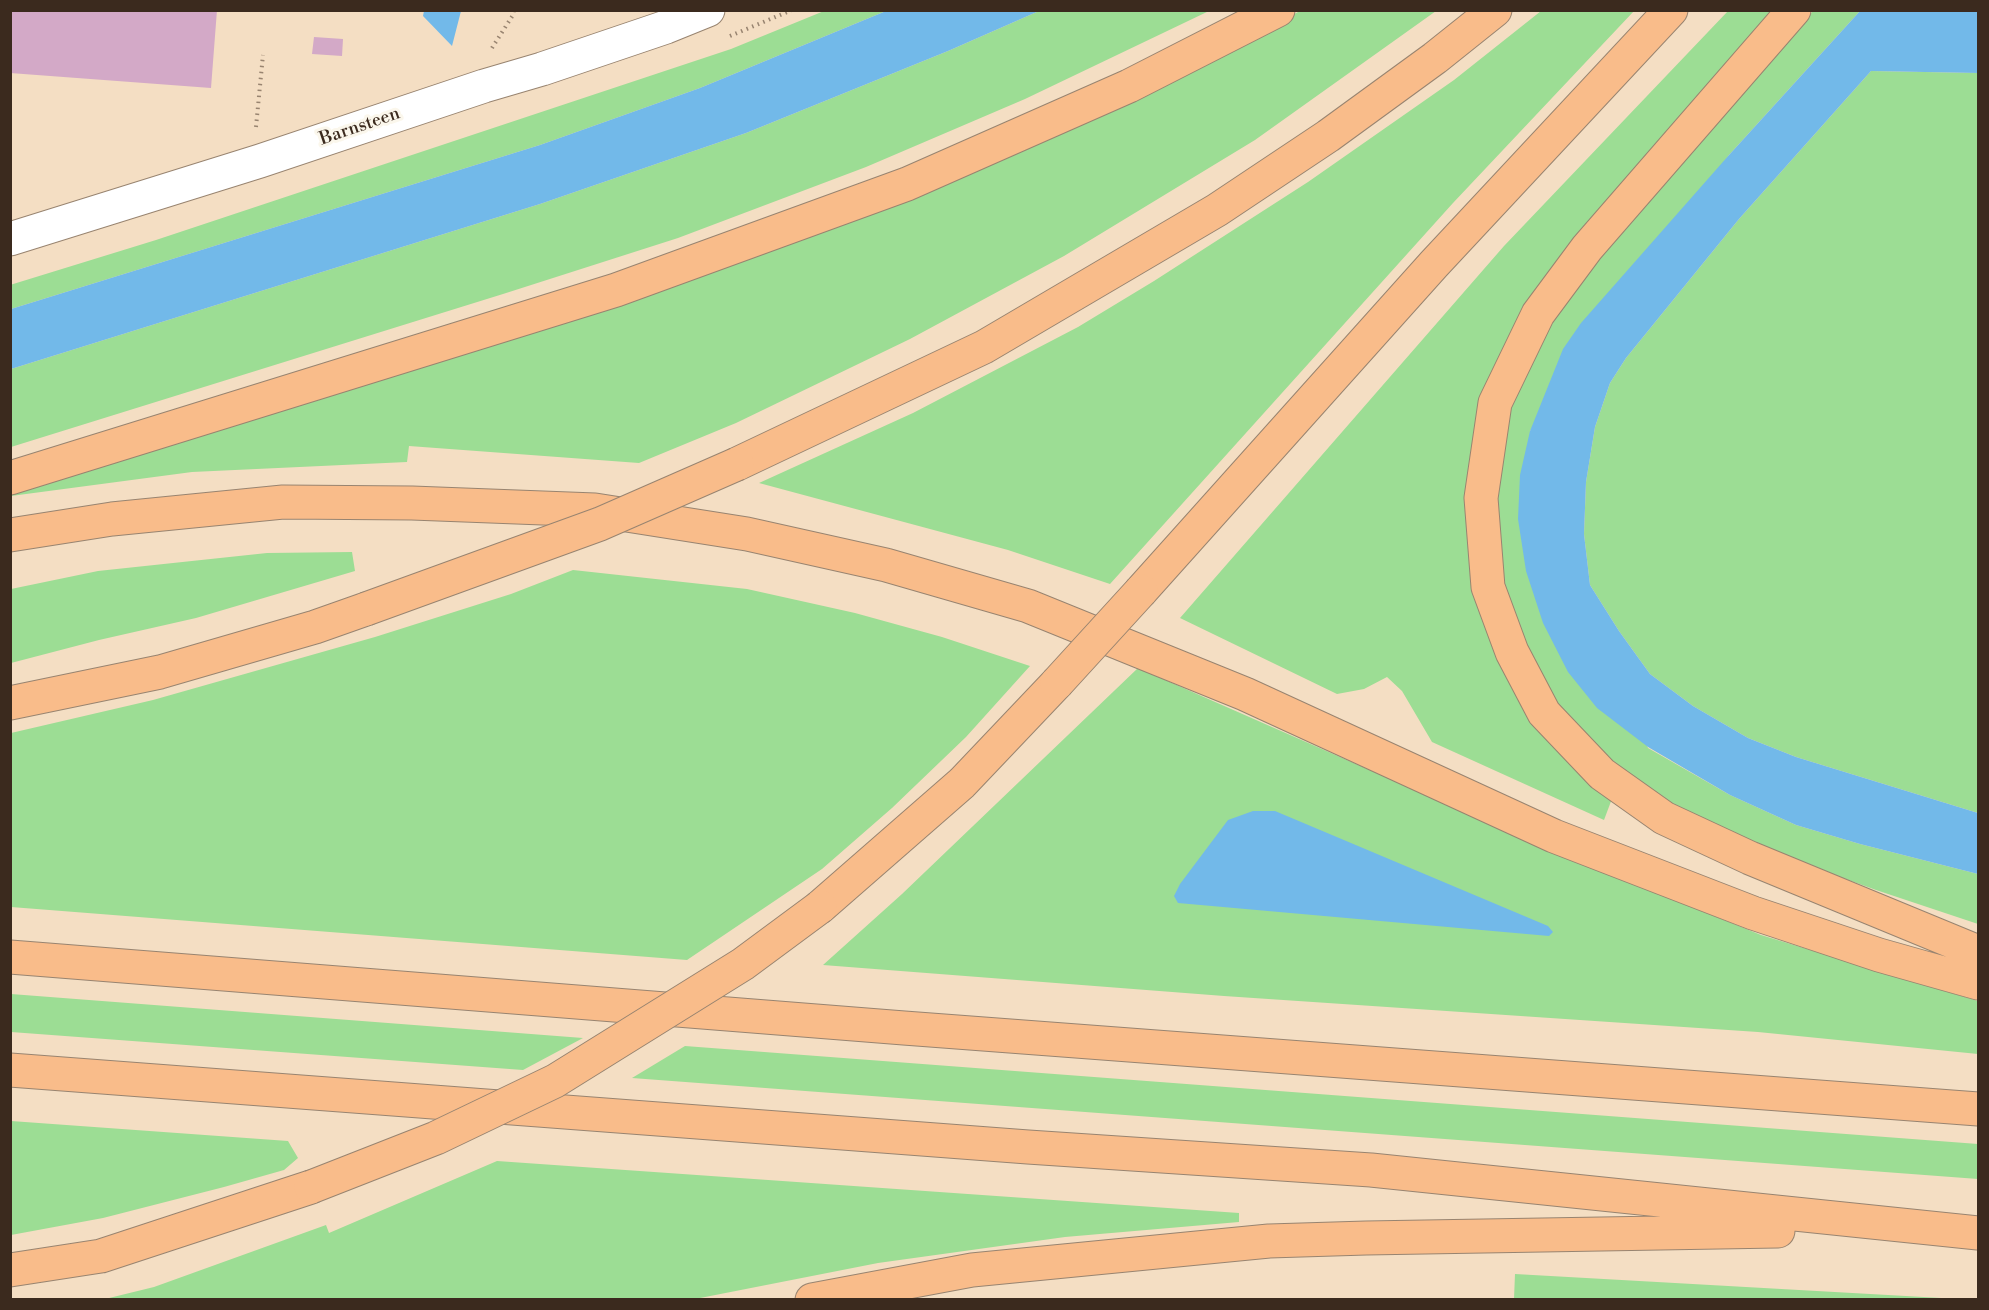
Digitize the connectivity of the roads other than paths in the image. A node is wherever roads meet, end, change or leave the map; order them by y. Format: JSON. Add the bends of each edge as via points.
{"nodes":[{"id":1,"x":708,"y":10,"type":"edge"},
{"id":2,"x":1278,"y":10,"type":"edge"},
{"id":3,"x":1495,"y":10,"type":"edge"},
{"id":4,"x":1671,"y":10,"type":"edge"},
{"id":5,"x":1794,"y":10,"type":"edge"},
{"id":6,"x":10,"y":239,"type":"edge"},
{"id":7,"x":10,"y":478,"type":"edge"},
{"id":8,"x":10,"y":535,"type":"edge"},
{"id":9,"x":10,"y":703,"type":"edge"},
{"id":10,"x":1978,"y":952,"type":"edge"},
{"id":11,"x":10,"y":957,"type":"edge"},
{"id":12,"x":1978,"y":983,"type":"edge"},
{"id":13,"x":10,"y":1070,"type":"edge"},
{"id":14,"x":1978,"y":1109,"type":"edge"},
{"id":15,"x":1924,"y":1228,"type":"junction"},
{"id":16,"x":1978,"y":1233,"type":"edge"},
{"id":17,"x":10,"y":1270,"type":"edge"},
{"id":18,"x":812,"y":1299,"type":"edge"}],
"edges":[{"from":1,"to":6,"type":"street","name":"Barnsteen","via":[[542,69]]},
{"from":2,"to":7,"type":"highway","via":[[1130,86],[907,184],[616,290]]},
{"from":3,"to":9,"type":"highway","bridge":true,"via":[[1337,130],[1217,210],[984,346],[737,464],[600,524],[315,627],[160,672]]},
{"from":4,"to":17,"type":"highway","bridge":true,"via":[[1434,264],[1057,683],[962,783],[820,907],[743,964],[555,1081],[436,1138],[311,1187],[101,1256]]},
{"from":5,"to":10,"type":"highway","via":[[1587,248],[1538,314],[1495,403],[1480,498],[1488,587],[1512,652],[1544,713],[1602,774],[1664,818],[1857,904]]},
{"from":8,"to":12,"type":"highway","via":[[112,519],[283,502],[412,502],[595,510],[747,534],[874,563],[1028,606],[1245,694],[1554,836],[1753,913]]},
{"from":11,"to":14,"type":"highway"},
{"from":13,"to":15,"type":"highway","via":[[1371,1170]]},
{"from":15,"to":16,"type":"highway"},
{"from":15,"to":18,"type":"highway","via":[[1269,1241],[972,1270]]}]}
